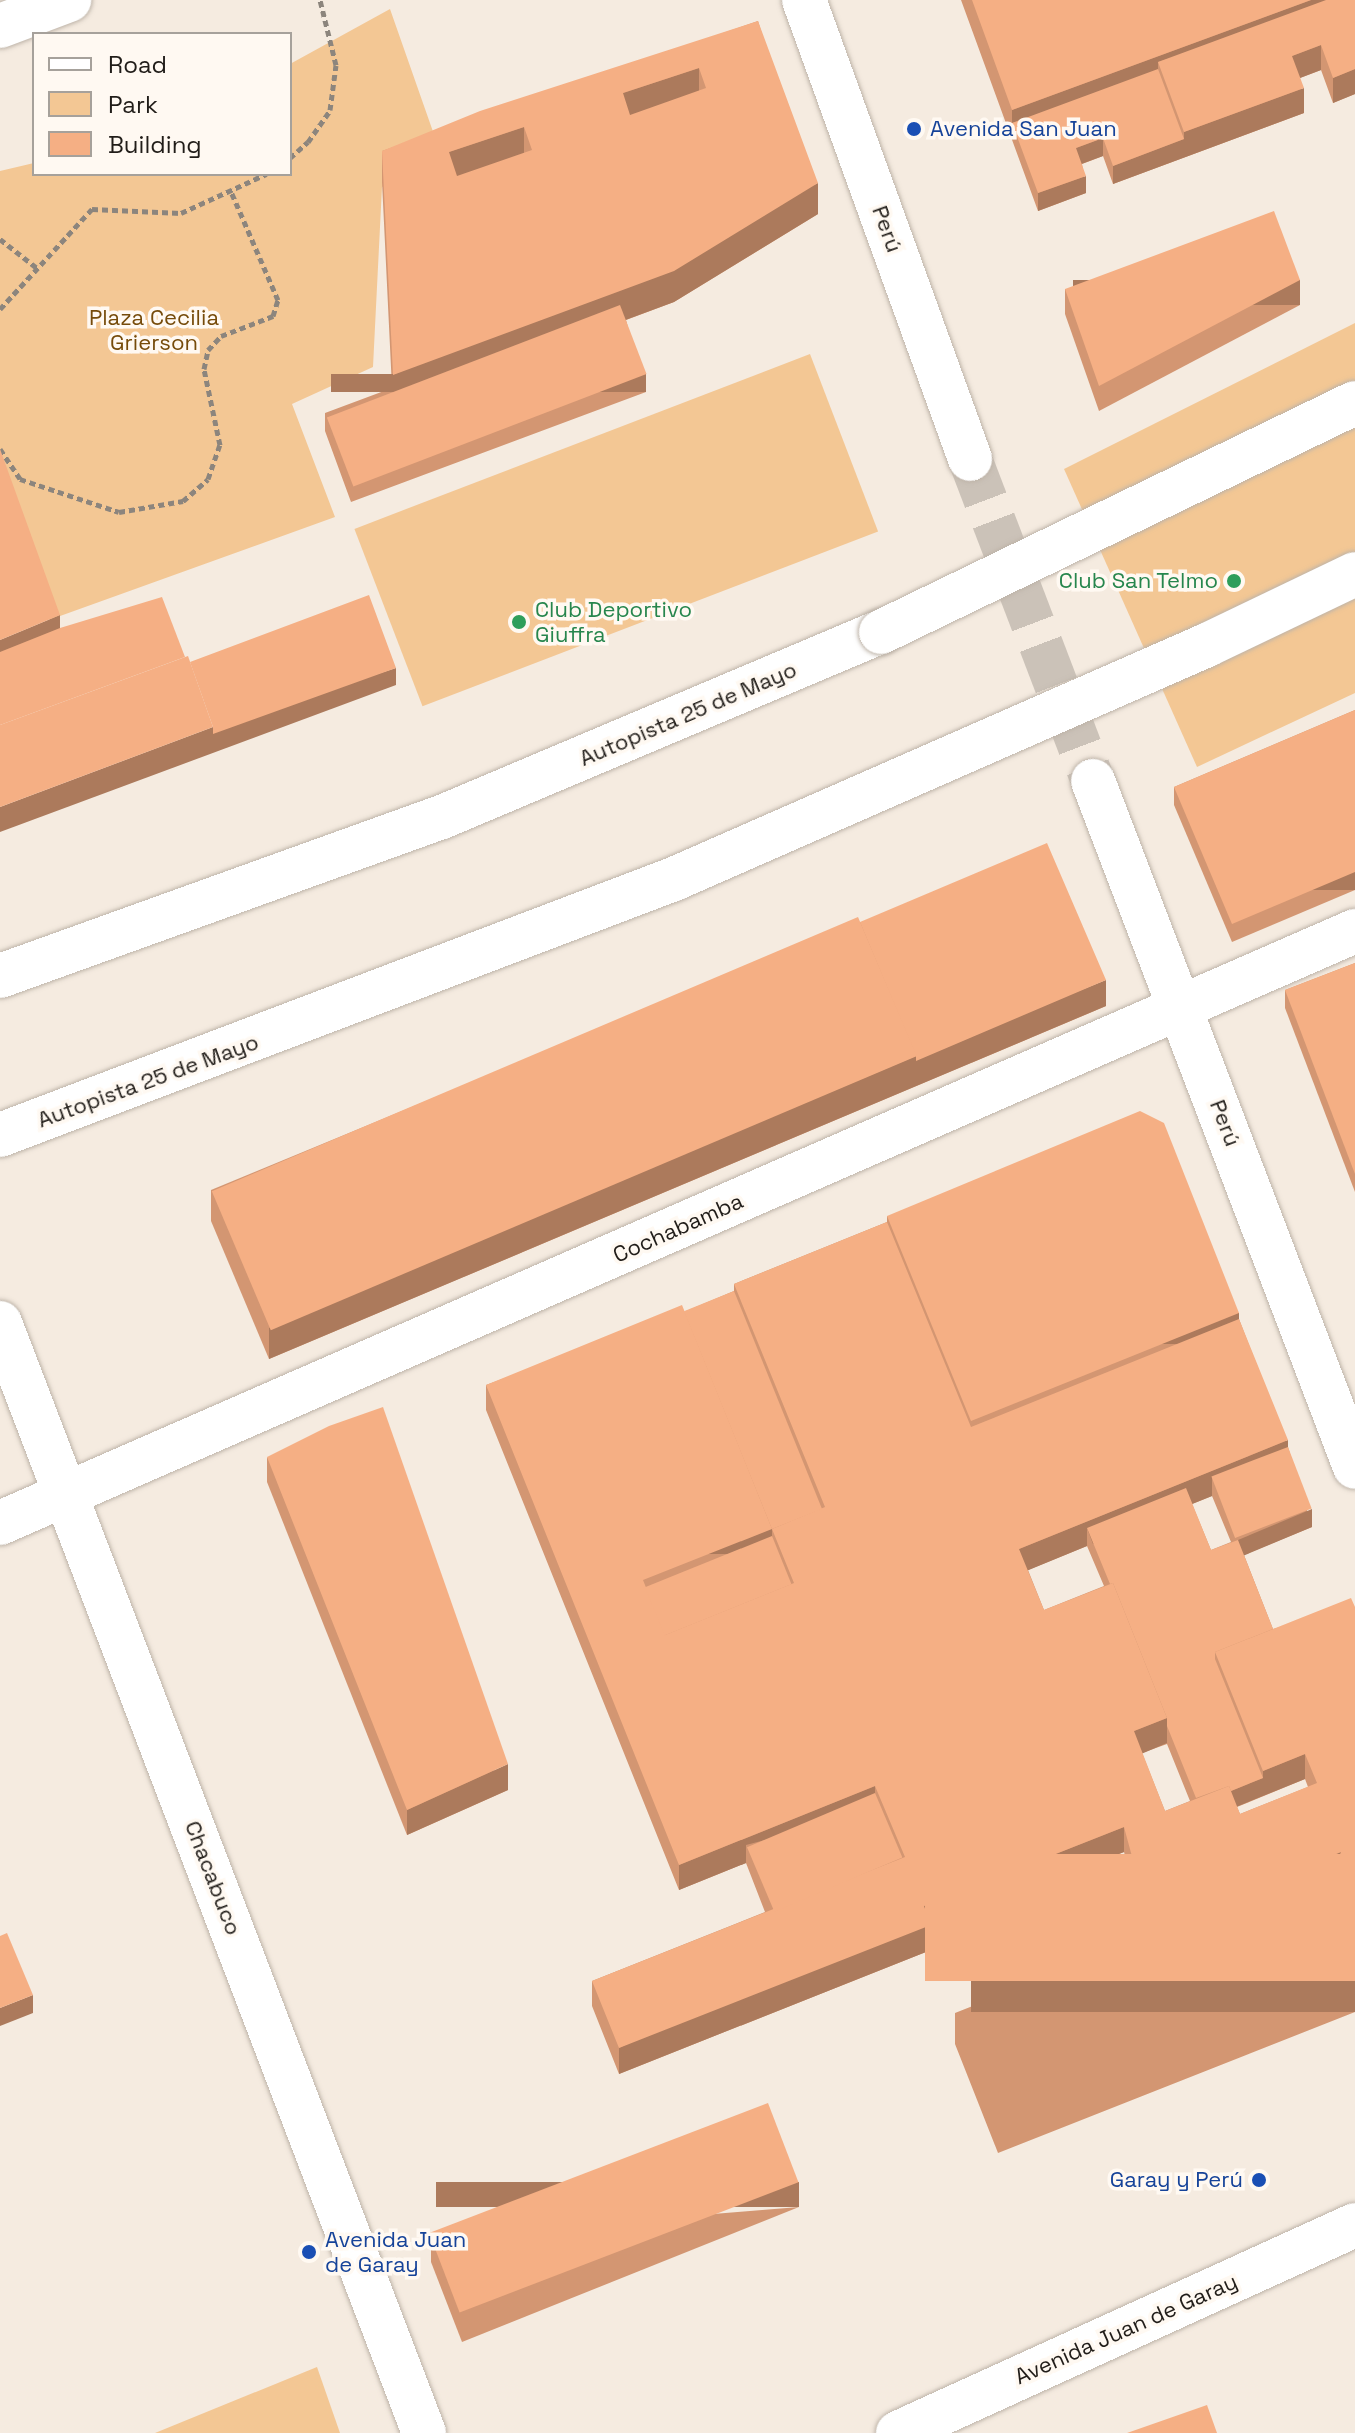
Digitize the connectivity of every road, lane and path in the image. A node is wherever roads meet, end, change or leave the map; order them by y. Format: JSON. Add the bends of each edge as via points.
{"nodes":[{"id":1,"x":69,"y":0,"type":"edge"},
{"id":2,"x":320,"y":0,"type":"edge"},
{"id":3,"x":804,"y":0,"type":"edge"},
{"id":4,"x":0,"y":26,"type":"edge"},
{"id":5,"x":292,"y":156,"type":"edge"},
{"id":6,"x":261,"y":176,"type":"edge"},
{"id":7,"x":230,"y":189,"type":"junction"},
{"id":8,"x":0,"y":239,"type":"edge"},
{"id":9,"x":37,"y":268,"type":"junction"},
{"id":10,"x":0,"y":309,"type":"edge"},
{"id":11,"x":1355,"y":403,"type":"edge"},
{"id":12,"x":0,"y":449,"type":"edge"},
{"id":13,"x":970,"y":459,"type":"tunnel mouth"},
{"id":14,"x":1355,"y":574,"type":"edge"},
{"id":15,"x":1093,"y":781,"type":"tunnel mouth"},
{"id":16,"x":1355,"y":931,"type":"edge"},
{"id":17,"x":0,"y":976,"type":"edge"},
{"id":18,"x":1181,"y":1009,"type":"junction"},
{"id":19,"x":0,"y":1135,"type":"edge"},
{"id":20,"x":0,"y":1323,"type":"edge"},
{"id":21,"x":1355,"y":1467,"type":"edge"},
{"id":22,"x":67,"y":1495,"type":"junction"},
{"id":23,"x":0,"y":1523,"type":"edge"},
{"id":24,"x":1355,"y":2225,"type":"edge"},
{"id":25,"x":424,"y":2433,"type":"edge"},
{"id":26,"x":898,"y":2433,"type":"edge"}],
"edges":[{"from":1,"to":4,"type":"main road"},
{"from":2,"to":5,"type":"path","via":[[336,65],[330,110]]},
{"from":3,"to":13,"type":"main road","name":"Perú"},
{"from":6,"to":7,"type":"path"},
{"from":7,"to":9,"type":"path","via":[[181,213],[92,209]]},
{"from":7,"to":12,"type":"path","via":[[278,300],[273,316],[221,336],[208,350],[204,369],[220,445],[208,479],[183,501],[119,512],[20,479]]},
{"from":8,"to":9,"type":"path"},
{"from":9,"to":10,"type":"path"},
{"from":11,"to":17,"type":"main road","name":"Autopista 25 de Mayo","bridge":true,"via":[[852,645],[442,817]]},
{"from":14,"to":19,"type":"main road","name":"Autopista 25 de Mayo","bridge":true,"via":[[1207,645],[674,879]]},
{"from":15,"to":18,"type":"main road","name":"Perú"},
{"from":16,"to":18,"type":"main road","name":"Cochabamba"},
{"from":18,"to":21,"type":"main road","name":"Perú"},
{"from":18,"to":22,"type":"main road","name":"Cochabamba"},
{"from":20,"to":22,"type":"main road","name":"Chacabuco"},
{"from":22,"to":23,"type":"main road","name":"Cochabamba"},
{"from":22,"to":25,"type":"main road","name":"Chacabuco"},
{"from":24,"to":26,"type":"main road","name":"Avenida Juan de Garay"}]}
